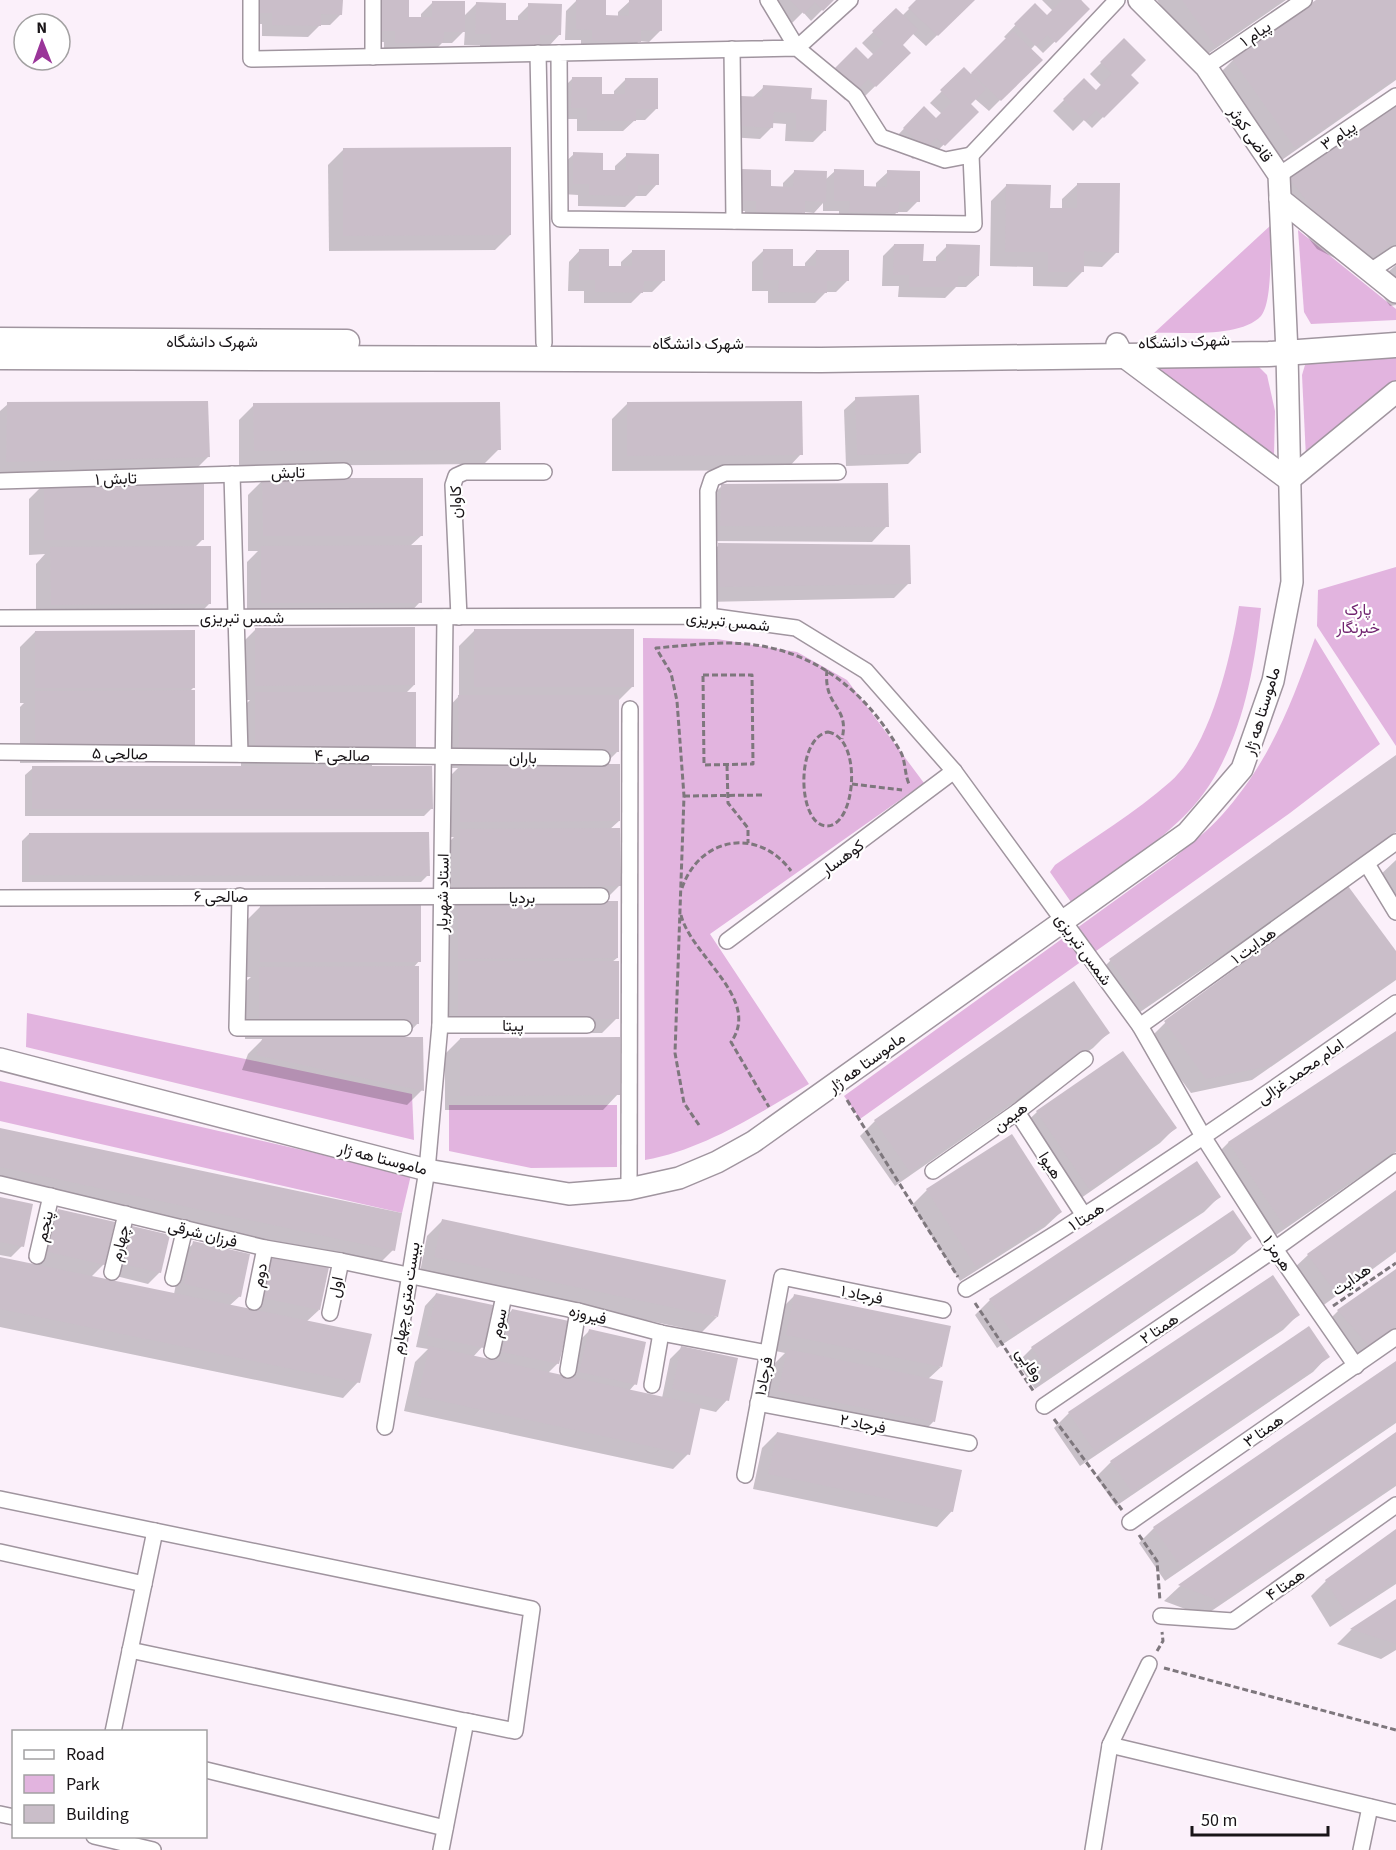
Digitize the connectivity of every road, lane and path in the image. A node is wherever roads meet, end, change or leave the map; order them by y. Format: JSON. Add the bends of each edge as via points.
{"nodes":[{"id":1,"x":250,"y":0,"type":"edge"},
{"id":2,"x":373,"y":0,"type":"edge"},
{"id":3,"x":768,"y":0,"type":"edge"},
{"id":4,"x":850,"y":0,"type":"edge"},
{"id":5,"x":1117,"y":0,"type":"edge"},
{"id":6,"x":1139,"y":0,"type":"edge"},
{"id":7,"x":1304,"y":0,"type":"edge"},
{"id":8,"x":797,"y":48,"type":"junction"},
{"id":9,"x":732,"y":49,"type":"junction"},
{"id":10,"x":538,"y":53,"type":"junction"},
{"id":11,"x":559,"y":53,"type":"junction"},
{"id":12,"x":373,"y":57,"type":"junction"},
{"id":13,"x":1206,"y":67,"type":"junction"},
{"id":14,"x":1396,"y":96,"type":"edge"},
{"id":15,"x":971,"y":155,"type":"junction"},
{"id":16,"x":1279,"y":174,"type":"junction"},
{"id":17,"x":1280,"y":198,"type":"junction"},
{"id":18,"x":734,"y":221,"type":"junction"},
{"id":19,"x":1396,"y":254,"type":"edge"},
{"id":20,"x":1368,"y":272,"type":"junction"},
{"id":21,"x":1396,"y":292,"type":"edge"},
{"id":22,"x":1396,"y":332,"type":"edge"},
{"id":23,"x":0,"y":340,"type":"edge"},
{"id":24,"x":544,"y":343,"type":"junction"},
{"id":25,"x":1287,"y":345,"type":"junction"},
{"id":26,"x":1396,"y":345,"type":"edge"},
{"id":27,"x":1120,"y":350,"type":"junction"},
{"id":28,"x":0,"y":357,"type":"edge"},
{"id":29,"x":1396,"y":392,"type":"edge"},
{"id":30,"x":344,"y":471,"type":"dead end"},
{"id":31,"x":544,"y":472,"type":"dead end"},
{"id":32,"x":838,"y":472,"type":"dead end"},
{"id":33,"x":232,"y":474,"type":"junction"},
{"id":34,"x":1289,"y":480,"type":"junction"},
{"id":35,"x":0,"y":482,"type":"edge"},
{"id":36,"x":709,"y":616,"type":"junction"},
{"id":37,"x":237,"y":617,"type":"junction"},
{"id":38,"x":452,"y":617,"type":"junction"},
{"id":39,"x":0,"y":618,"type":"edge"},
{"id":40,"x":827,"y":670,"type":"junction"},
{"id":41,"x":630,"y":709,"type":"dead end"},
{"id":42,"x":842,"y":739,"type":"junction"},
{"id":43,"x":0,"y":752,"type":"edge"},
{"id":44,"x":240,"y":754,"type":"junction"},
{"id":45,"x":444,"y":756,"type":"junction"},
{"id":46,"x":602,"y":758,"type":"dead end"},
{"id":47,"x":727,"y":765,"type":"junction"},
{"id":48,"x":954,"y":771,"type":"junction"},
{"id":49,"x":852,"y":784,"type":"junction"},
{"id":50,"x":764,"y":795,"type":"dead end"},
{"id":51,"x":684,"y":796,"type":"junction"},
{"id":52,"x":728,"y":796,"type":"junction"},
{"id":53,"x":1396,"y":842,"type":"edge"},
{"id":54,"x":748,"y":843,"type":"dead end"},
{"id":55,"x":1366,"y":864,"type":"junction"},
{"id":56,"x":240,"y":896,"type":"junction"},
{"id":57,"x":601,"y":896,"type":"dead end"},
{"id":58,"x":443,"y":897,"type":"junction"},
{"id":59,"x":0,"y":898,"type":"edge"},
{"id":60,"x":1396,"y":912,"type":"edge"},
{"id":61,"x":1064,"y":920,"type":"junction"},
{"id":62,"x":727,"y":941,"type":"dead end"},
{"id":63,"x":1396,"y":1003,"type":"edge"},
{"id":64,"x":440,"y":1025,"type":"junction"},
{"id":65,"x":587,"y":1025,"type":"dead end"},
{"id":66,"x":1140,"y":1026,"type":"junction"},
{"id":67,"x":404,"y":1028,"type":"dead end"},
{"id":68,"x":0,"y":1059,"type":"edge"},
{"id":69,"x":1085,"y":1059,"type":"dead end"},
{"id":70,"x":836,"y":1083,"type":"junction"},
{"id":71,"x":1017,"y":1112,"type":"junction"},
{"id":72,"x":699,"y":1125,"type":"dead end"},
{"id":73,"x":1204,"y":1138,"type":"junction"},
{"id":74,"x":1396,"y":1162,"type":"edge"},
{"id":75,"x":427,"y":1170,"type":"junction"},
{"id":76,"x":933,"y":1171,"type":"dead end"},
{"id":77,"x":0,"y":1184,"type":"edge"},
{"id":78,"x":629,"y":1189,"type":"junction"},
{"id":79,"x":51,"y":1196,"type":"junction"},
{"id":80,"x":126,"y":1214,"type":"junction"},
{"id":81,"x":1085,"y":1217,"type":"junction"},
{"id":82,"x":185,"y":1228,"type":"junction"},
{"id":83,"x":265,"y":1248,"type":"junction"},
{"id":84,"x":1275,"y":1249,"type":"junction"},
{"id":85,"x":37,"y":1256,"type":"dead end"},
{"id":86,"x":341,"y":1261,"type":"junction"},
{"id":87,"x":1396,"y":1263,"type":"edge"},
{"id":88,"x":112,"y":1272,"type":"dead end"},
{"id":89,"x":408,"y":1277,"type":"junction"},
{"id":90,"x":782,"y":1277,"type":"joint"},
{"id":91,"x":173,"y":1278,"type":"dead end"},
{"id":92,"x":966,"y":1289,"type":"junction"},
{"id":93,"x":504,"y":1296,"type":"junction"},
{"id":94,"x":254,"y":1302,"type":"dead end"},
{"id":95,"x":943,"y":1310,"type":"dead end"},
{"id":96,"x":578,"y":1311,"type":"junction"},
{"id":97,"x":330,"y":1313,"type":"dead end"},
{"id":98,"x":1320,"y":1315,"type":"junction"},
{"id":99,"x":661,"y":1333,"type":"junction"},
{"id":100,"x":1396,"y":1337,"type":"edge"},
{"id":101,"x":492,"y":1351,"type":"dead end"},
{"id":102,"x":767,"y":1353,"type":"junction"},
{"id":103,"x":1356,"y":1366,"type":"junction"},
{"id":104,"x":568,"y":1371,"type":"dead end"},
{"id":105,"x":652,"y":1385,"type":"dead end"},
{"id":106,"x":758,"y":1403,"type":"junction"},
{"id":107,"x":1044,"y":1406,"type":"junction"},
{"id":108,"x":385,"y":1427,"type":"dead end"},
{"id":109,"x":969,"y":1443,"type":"dead end"},
{"id":110,"x":745,"y":1475,"type":"dead end"},
{"id":111,"x":0,"y":1499,"type":"edge"},
{"id":112,"x":1396,"y":1505,"type":"edge"},
{"id":113,"x":1130,"y":1522,"type":"junction"},
{"id":114,"x":155,"y":1531,"type":"junction"},
{"id":115,"x":0,"y":1552,"type":"edge"},
{"id":116,"x":144,"y":1584,"type":"junction"},
{"id":117,"x":1161,"y":1616,"type":"junction"},
{"id":118,"x":130,"y":1650,"type":"junction"},
{"id":119,"x":1149,"y":1664,"type":"junction"},
{"id":120,"x":474,"y":1723,"type":"junction"},
{"id":121,"x":113,"y":1730,"type":"edge"},
{"id":122,"x":1396,"y":1730,"type":"edge"},
{"id":123,"x":1110,"y":1745,"type":"junction"},
{"id":124,"x":207,"y":1770,"type":"edge"},
{"id":125,"x":1370,"y":1807,"type":"junction"},
{"id":126,"x":1396,"y":1813,"type":"edge"},
{"id":127,"x":445,"y":1828,"type":"junction"},
{"id":128,"x":101,"y":1838,"type":"edge"},
{"id":129,"x":1097,"y":1849,"type":"edge"},
{"id":130,"x":153,"y":1850,"type":"edge"},
{"id":131,"x":441,"y":1850,"type":"edge"},
{"id":132,"x":1361,"y":1850,"type":"edge"}],
"edges":[{"from":1,"to":12,"type":"street","via":[[251,59]]},
{"from":2,"to":12,"type":"street"},
{"from":3,"to":8,"type":"street"},
{"from":4,"to":8,"type":"street"},
{"from":5,"to":15,"type":"street"},
{"from":6,"to":13,"type":"main road","name":"قاضی کوثر"},
{"from":7,"to":13,"type":"street","name":"پیام ۱"},
{"from":8,"to":9,"type":"street"},
{"from":8,"to":15,"type":"street","via":[[855,96],[881,137],[945,160]]},
{"from":9,"to":11,"type":"street"},
{"from":9,"to":18,"type":"street"},
{"from":10,"to":11,"type":"street"},
{"from":10,"to":12,"type":"street"},
{"from":10,"to":24,"type":"street"},
{"from":11,"to":18,"type":"street","via":[[560,219]]},
{"from":13,"to":16,"type":"main road","name":"قاضی کوثر"},
{"from":14,"to":16,"type":"street","name":"پیام ۳"},
{"from":15,"to":18,"type":"street","via":[[974,224]]},
{"from":16,"to":17,"type":"main road","name":"قاضی کوثر"},
{"from":17,"to":20,"type":"main road"},
{"from":17,"to":25,"type":"main road","name":"قاضی کوثر"},
{"from":19,"to":20,"type":"street"},
{"from":20,"to":21,"type":"main road"},
{"from":22,"to":25,"type":"main road","name":"شهرک دانشگاه"},
{"from":23,"to":24,"type":"main road","name":"شهرک دانشگاه"},
{"from":24,"to":27,"type":"main road","name":"شهرک دانشگاه"},
{"from":25,"to":26,"type":"main road"},
{"from":25,"to":27,"type":"main road","name":"شهرک دانشگاه"},
{"from":25,"to":34,"type":"main road","name":"ماموستا هه ژار"},
{"from":27,"to":28,"type":"main road","via":[[832,360]]},
{"from":27,"to":34,"type":"main road"},
{"from":29,"to":34,"type":"main road"},
{"from":30,"to":33,"type":"street","name":"تابش"},
{"from":31,"to":38,"type":"street","name":"کاوان","via":[[465,472],[456,476]]},
{"from":32,"to":36,"type":"street","via":[[725,473],[712,479],[708,491]]},
{"from":33,"to":35,"type":"street","name":"تابش ۱"},
{"from":33,"to":37,"type":"street"},
{"from":34,"to":61,"type":"main road","name":"ماموستا هه ژار","via":[[1292,582],[1273,681],[1242,769],[1187,833]]},
{"from":36,"to":38,"type":"street","name":"شمس تبریزی"},
{"from":36,"to":48,"type":"street","name":"شمس تبریزی","via":[[796,628],[866,671]]},
{"from":37,"to":38,"type":"street","name":"شمس تبریزی"},
{"from":37,"to":39,"type":"street","name":"شمس تبریزی"},
{"from":37,"to":44,"type":"street"},
{"from":38,"to":45,"type":"street","name":"استاد شهریار"},
{"from":40,"to":42,"type":"path","via":[[827,693],[843,714]]},
{"from":40,"to":49,"type":"path","via":[[866,704],[901,751],[913,792]]},
{"from":40,"to":51,"type":"path","via":[[786,652],[748,644],[656,648],[672,673]]},
{"from":41,"to":78,"type":"street"},
{"from":42,"to":49,"type":"path","via":[[849,755]]},
{"from":42,"to":49,"type":"path","via":[[835,733],[823,733],[808,753],[805,793],[816,822],[827,826],[838,821]]},
{"from":43,"to":44,"type":"street","name":"صالحی ۵"},
{"from":44,"to":45,"type":"street","name":"صالحی ۴"},
{"from":45,"to":46,"type":"street","name":"باران"},
{"from":45,"to":58,"type":"street","name":"استاد شهریار"},
{"from":47,"to":47,"type":"path","via":[[753,764],[752,675],[703,675],[704,765]]},
{"from":47,"to":52,"type":"path"},
{"from":48,"to":61,"type":"street","name":"شمس تبریزی"},
{"from":48,"to":62,"type":"street","name":"کوهسار"},
{"from":50,"to":52,"type":"path"},
{"from":51,"to":52,"type":"path"},
{"from":51,"to":72,"type":"path","via":[[675,1053],[684,1103]]},
{"from":52,"to":54,"type":"path","via":[[728,802],[748,828]]},
{"from":53,"to":55,"type":"street","name":"هدایت ۱"},
{"from":55,"to":60,"type":"street"},
{"from":55,"to":66,"type":"street","name":"هدایت ۱"},
{"from":56,"to":58,"type":"street","name":"صالحی ۶"},
{"from":56,"to":59,"type":"street","name":"صالحی ۶"},
{"from":56,"to":67,"type":"street","via":[[237,1028]]},
{"from":57,"to":58,"type":"street","name":"بردیا"},
{"from":58,"to":64,"type":"street","name":"استاد شهریار"},
{"from":61,"to":66,"type":"street","name":"شمس تبریزی"},
{"from":61,"to":70,"type":"main road","name":"ماموستا هه ژار"},
{"from":63,"to":73,"type":"street","name":"امام محمد غزالی"},
{"from":64,"to":65,"type":"street","name":"پیتا"},
{"from":64,"to":75,"type":"street","name":"استاد شهریار"},
{"from":66,"to":73,"type":"street","name":"شمس تبریزی"},
{"from":68,"to":75,"type":"main road","name":"ماموستا هه ژار"},
{"from":69,"to":71,"type":"street","name":"هیمن"},
{"from":70,"to":78,"type":"main road","name":"ماموستا هه ژار","via":[[753,1142],[717,1162],[679,1178]]},
{"from":70,"to":92,"type":"path","name":"وفایی"},
{"from":71,"to":76,"type":"street","name":"هیمن"},
{"from":71,"to":81,"type":"street","name":"هیوا"},
{"from":73,"to":81,"type":"street","name":"همتا ۱"},
{"from":73,"to":84,"type":"street","name":"هرمز ۱"},
{"from":74,"to":84,"type":"street","name":"همتا ۲"},
{"from":75,"to":78,"type":"main road","name":"ماموستا هه ژار","via":[[569,1194]]},
{"from":75,"to":89,"type":"street","name":"بیست متری چهارم"},
{"from":77,"to":79,"type":"street","name":"فرزان شرقی"},
{"from":79,"to":80,"type":"street","name":"فرزان شرقی"},
{"from":79,"to":85,"type":"street","name":"پنجم"},
{"from":80,"to":82,"type":"street","name":"فرزان شرقی"},
{"from":80,"to":88,"type":"street","name":"چهارم"},
{"from":81,"to":92,"type":"street","name":"همتا ۱"},
{"from":82,"to":83,"type":"street","name":"فرزان شرقی"},
{"from":82,"to":91,"type":"street"},
{"from":83,"to":86,"type":"street","name":"فرزان شرقی"},
{"from":83,"to":94,"type":"street","name":"دوم"},
{"from":84,"to":98,"type":"street","name":"هرمز ۱"},
{"from":84,"to":107,"type":"street","name":"همتا ۲"},
{"from":86,"to":89,"type":"street","name":"فرزان شرقی"},
{"from":86,"to":97,"type":"street","name":"اول"},
{"from":87,"to":98,"type":"path","name":"هدایت"},
{"from":89,"to":93,"type":"street","name":"فیروزه"},
{"from":89,"to":108,"type":"street","name":"بیست متری چهارم"},
{"from":90,"to":95,"type":"street","name":"فرجاد ۱"},
{"from":90,"to":102,"type":"street","name":"فرجاد۱"},
{"from":92,"to":107,"type":"path","name":"وفایی"},
{"from":93,"to":96,"type":"street","name":"فیروزه"},
{"from":93,"to":101,"type":"street","name":"سوم"},
{"from":96,"to":99,"type":"street","name":"فیروزه"},
{"from":96,"to":104,"type":"street"},
{"from":98,"to":103,"type":"street","name":"هرمز ۱"},
{"from":99,"to":102,"type":"street","name":"فیروزه"},
{"from":99,"to":105,"type":"street"},
{"from":100,"to":103,"type":"street","name":"همتا ۳"},
{"from":102,"to":106,"type":"street","name":"فرجاد۱"},
{"from":103,"to":113,"type":"street","name":"همتا ۳"},
{"from":106,"to":109,"type":"street","name":"فرجاد ۲"},
{"from":106,"to":110,"type":"street","name":"فرجاد۱"},
{"from":107,"to":113,"type":"path","name":"وفایی"},
{"from":111,"to":114,"type":"street"},
{"from":112,"to":117,"type":"street","name":"همتا ۴","via":[[1233,1621]]},
{"from":113,"to":117,"type":"path","name":"وفایی","via":[[1157,1561]]},
{"from":114,"to":116,"type":"street"},
{"from":114,"to":120,"type":"street","via":[[532,1610],[515,1731]]},
{"from":115,"to":116,"type":"street"},
{"from":116,"to":118,"type":"street"},
{"from":117,"to":119,"type":"path","name":"وفایی","via":[[1162,1641]]},
{"from":118,"to":120,"type":"street"},
{"from":118,"to":121,"type":"street"},
{"from":119,"to":122,"type":"path"},
{"from":119,"to":123,"type":"street"},
{"from":120,"to":127,"type":"street","via":[[466,1721]]},
{"from":123,"to":125,"type":"street"},
{"from":123,"to":129,"type":"street"},
{"from":124,"to":127,"type":"street"},
{"from":125,"to":126,"type":"street"},
{"from":125,"to":132,"type":"street"},
{"from":127,"to":131,"type":"street"},
{"from":128,"to":130,"type":"street"}]}
